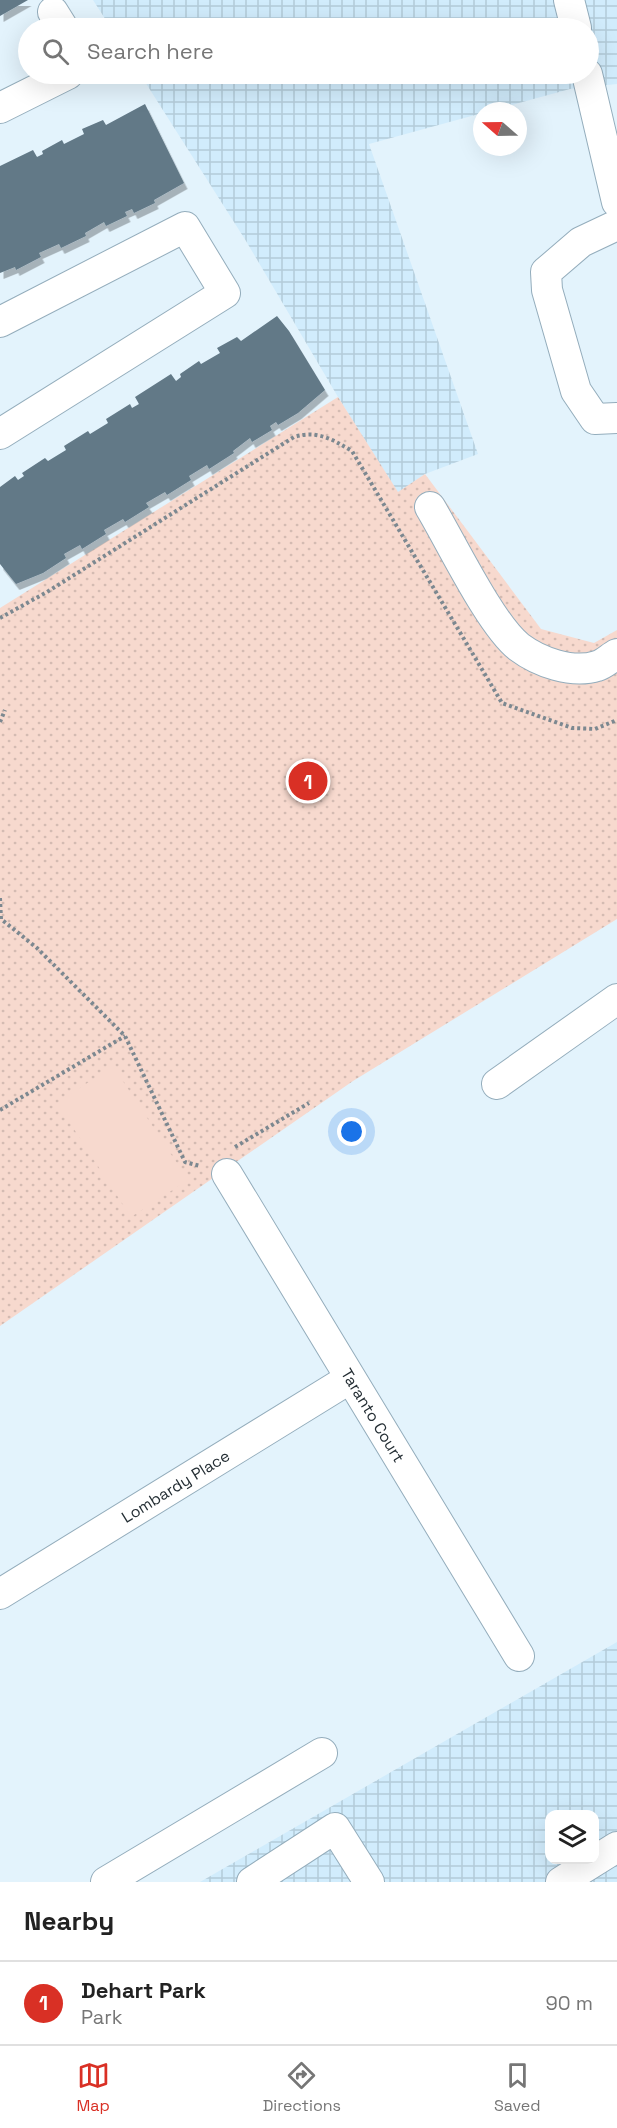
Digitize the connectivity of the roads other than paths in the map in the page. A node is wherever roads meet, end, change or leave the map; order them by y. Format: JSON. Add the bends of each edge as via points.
{"nodes":[{"id":1,"x":569,"y":0,"type":"edge"},
{"id":2,"x":574,"y":18,"type":"edge"},
{"id":3,"x":48,"y":84,"type":"edge"},
{"id":4,"x":589,"y":84,"type":"edge"},
{"id":5,"x":0,"y":108,"type":"edge"},
{"id":6,"x":617,"y":202,"type":"edge"},
{"id":7,"x":617,"y":225,"type":"edge"},
{"id":8,"x":0,"y":322,"type":"edge"},
{"id":9,"x":617,"y":417,"type":"edge"},
{"id":10,"x":0,"y":434,"type":"edge"},
{"id":11,"x":430,"y":507,"type":"dead end"},
{"id":12,"x":617,"y":654,"type":"edge"},
{"id":13,"x":617,"y":999,"type":"edge"},
{"id":14,"x":497,"y":1084,"type":"dead end"},
{"id":15,"x":223,"y":1161,"type":"road end"},
{"id":16,"x":350,"y":1379,"type":"junction"},
{"id":17,"x":0,"y":1594,"type":"edge"},
{"id":18,"x":519,"y":1656,"type":"dead end"},
{"id":19,"x":322,"y":1753,"type":"dead end"},
{"id":20,"x":617,"y":1847,"type":"edge"},
{"id":21,"x":106,"y":1882,"type":"edge"},
{"id":22,"x":252,"y":1882,"type":"edge"},
{"id":23,"x":369,"y":1882,"type":"edge"},
{"id":24,"x":561,"y":1882,"type":"edge"}],
"edges":[{"from":1,"to":2,"type":"street"},
{"from":3,"to":5,"type":"street"},
{"from":4,"to":6,"type":"street"},
{"from":7,"to":9,"type":"street","via":[[581,242],[546,272],[547,290],[576,391],[595,419]]},
{"from":8,"to":10,"type":"street","via":[[185,228],[225,293]]},
{"from":11,"to":12,"type":"street","via":[[499,625],[519,646],[549,664],[575,668],[598,666]]},
{"from":13,"to":14,"type":"street"},
{"from":15,"to":16,"type":"street","name":"Taranto Court"},
{"from":16,"to":17,"type":"street","name":"Lombardy Place"},
{"from":16,"to":18,"type":"street","name":"Taranto Court"},
{"from":19,"to":21,"type":"street"},
{"from":20,"to":24,"type":"street"},
{"from":22,"to":23,"type":"street","via":[[335,1828]]}]}
